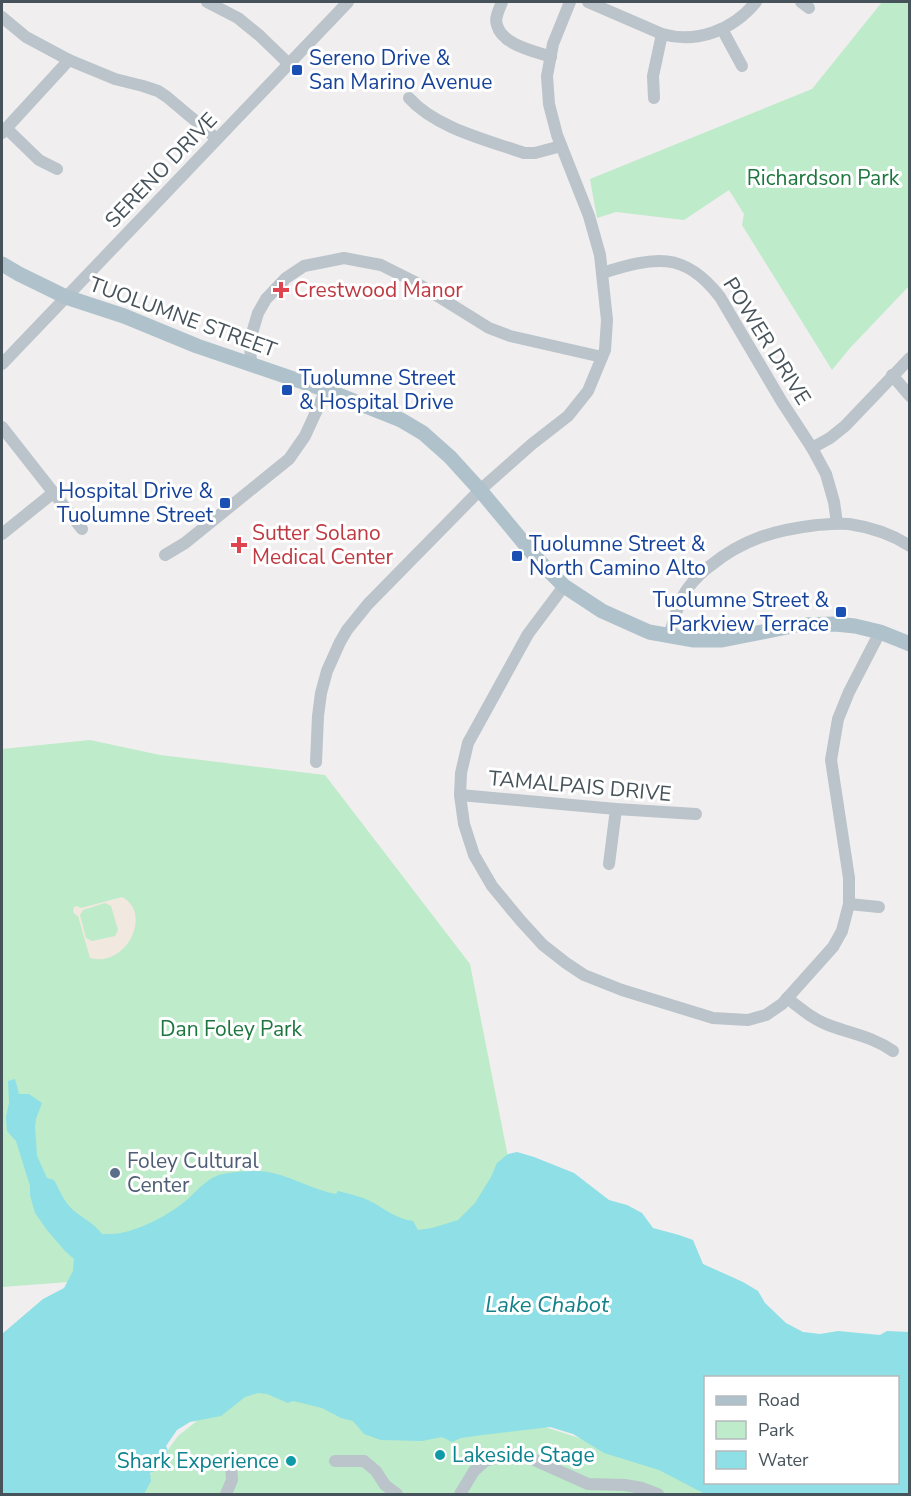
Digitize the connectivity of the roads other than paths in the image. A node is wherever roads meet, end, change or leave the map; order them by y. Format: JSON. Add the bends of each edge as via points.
{"nodes":[{"id":1,"x":207,"y":2,"type":"edge"},
{"id":2,"x":348,"y":2,"type":"edge"},
{"id":3,"x":502,"y":2,"type":"edge"},
{"id":4,"x":570,"y":2,"type":"edge"},
{"id":5,"x":588,"y":2,"type":"edge"},
{"id":6,"x":756,"y":2,"type":"edge"},
{"id":7,"x":2,"y":16,"type":"edge"},
{"id":8,"x":722,"y":29,"type":"junction"},
{"id":9,"x":662,"y":34,"type":"junction"},
{"id":10,"x":551,"y":57,"type":"junction"},
{"id":11,"x":69,"y":60,"type":"junction"},
{"id":12,"x":289,"y":64,"type":"junction"},
{"id":13,"x":742,"y":66,"type":"dead end"},
{"id":14,"x":409,"y":98,"type":"dead end"},
{"id":15,"x":654,"y":98,"type":"dead end"},
{"id":16,"x":4,"y":130,"type":"edge"},
{"id":17,"x":217,"y":140,"type":"junction"},
{"id":18,"x":561,"y":146,"type":"junction"},
{"id":19,"x":57,"y":169,"type":"dead end"},
{"id":20,"x":2,"y":264,"type":"edge"},
{"id":21,"x":602,"y":273,"type":"junction"},
{"id":22,"x":66,"y":297,"type":"junction"},
{"id":23,"x":602,"y":357,"type":"junction"},
{"id":24,"x":909,"y":358,"type":"edge"},
{"id":25,"x":2,"y":364,"type":"edge"},
{"id":26,"x":251,"y":365,"type":"junction"},
{"id":27,"x":892,"y":375,"type":"junction"},
{"id":28,"x":326,"y":390,"type":"junction"},
{"id":29,"x":909,"y":396,"type":"edge"},
{"id":30,"x":2,"y":427,"type":"edge"},
{"id":31,"x":812,"y":448,"type":"junction"},
{"id":32,"x":480,"y":490,"type":"junction"},
{"id":33,"x":53,"y":493,"type":"junction"},
{"id":34,"x":837,"y":523,"type":"junction"},
{"id":35,"x":82,"y":529,"type":"dead end"},
{"id":36,"x":2,"y":534,"type":"edge"},
{"id":37,"x":909,"y":546,"type":"edge"},
{"id":38,"x":165,"y":555,"type":"dead end"},
{"id":39,"x":564,"y":586,"type":"junction"},
{"id":40,"x":880,"y":632,"type":"junction"},
{"id":41,"x":669,"y":636,"type":"junction"},
{"id":42,"x":909,"y":644,"type":"edge"},
{"id":43,"x":316,"y":762,"type":"dead end"},
{"id":44,"x":460,"y":795,"type":"junction"},
{"id":45,"x":616,"y":809,"type":"junction"},
{"id":46,"x":696,"y":814,"type":"dead end"},
{"id":47,"x":609,"y":864,"type":"dead end"},
{"id":48,"x":849,"y":904,"type":"junction"},
{"id":49,"x":879,"y":907,"type":"dead end"},
{"id":50,"x":787,"y":998,"type":"junction"},
{"id":51,"x":893,"y":1051,"type":"dead end"},
{"id":52,"x":335,"y":1461,"type":"dead end"},
{"id":53,"x":231,"y":1463,"type":"dead end"},
{"id":54,"x":589,"y":1489,"type":"edge"},
{"id":55,"x":226,"y":1494,"type":"edge"},
{"id":56,"x":397,"y":1494,"type":"edge"},
{"id":57,"x":463,"y":1494,"type":"edge"},
{"id":58,"x":658,"y":1494,"type":"edge"}],
"edges":[{"from":1,"to":12,"type":"street","via":[[237,18]]},
{"from":2,"to":12,"type":"street","name":"SERENO DRIVE"},
{"from":3,"to":10,"type":"street","via":[[496,24],[503,37]]},
{"from":4,"to":10,"type":"street"},
{"from":5,"to":9,"type":"street"},
{"from":6,"to":8,"type":"street"},
{"from":7,"to":11,"type":"street","via":[[26,37]]},
{"from":8,"to":9,"type":"street","via":[[688,38]]},
{"from":8,"to":13,"type":"street"},
{"from":9,"to":15,"type":"street","via":[[653,76]]},
{"from":10,"to":18,"type":"street","via":[[547,76],[549,104]]},
{"from":11,"to":16,"type":"street"},
{"from":11,"to":17,"type":"street","via":[[115,80],[158,91]]},
{"from":12,"to":17,"type":"street","name":"SERENO DRIVE"},
{"from":14,"to":18,"type":"street","via":[[445,124],[524,153]]},
{"from":16,"to":19,"type":"street","via":[[39,160]]},
{"from":17,"to":22,"type":"street","name":"SERENO DRIVE"},
{"from":18,"to":21,"type":"street","via":[[589,216]]},
{"from":20,"to":22,"type":"main road","name":"TUOLUMNE STREET"},
{"from":21,"to":23,"type":"street","via":[[607,320]]},
{"from":21,"to":31,"type":"street","name":"POWER DRIVE","via":[[631,264],[668,261],[688,267],[710,283]]},
{"from":22,"to":25,"type":"street","name":"SERENO DRIVE"},
{"from":22,"to":26,"type":"main road","name":"TUOLUMNE STREET"},
{"from":23,"to":26,"type":"street","via":[[489,328],[381,265],[344,258],[304,267],[286,278],[266,299],[250,340]]},
{"from":23,"to":32,"type":"street","via":[[588,391],[568,416]]},
{"from":24,"to":27,"type":"street"},
{"from":26,"to":28,"type":"main road","name":"TUOLUMNE STREET"},
{"from":27,"to":29,"type":"street"},
{"from":27,"to":31,"type":"street","via":[[845,426]]},
{"from":28,"to":32,"type":"main road","name":"TUOLUMNE STREET","via":[[423,433]]},
{"from":28,"to":38,"type":"street","via":[[290,459]]},
{"from":30,"to":33,"type":"street"},
{"from":31,"to":34,"type":"street","name":"POWER DRIVE","via":[[830,485]]},
{"from":32,"to":39,"type":"main road","name":"TUOLUMNE STREET"},
{"from":32,"to":43,"type":"street","via":[[368,604],[343,636],[321,693]]},
{"from":33,"to":35,"type":"street"},
{"from":33,"to":36,"type":"street"},
{"from":34,"to":37,"type":"street","via":[[864,527]]},
{"from":34,"to":41,"type":"street","via":[[768,534],[719,559],[688,588]]},
{"from":39,"to":41,"type":"main road","name":"TUOLUMNE STREET","via":[[602,611],[649,632]]},
{"from":39,"to":44,"type":"street","via":[[528,634],[468,743]]},
{"from":40,"to":41,"type":"main road","name":"TUOLUMNE STREET","via":[[835,624],[797,626],[722,640]]},
{"from":40,"to":42,"type":"main road","name":"TUOLUMNE STREET"},
{"from":40,"to":48,"type":"street","via":[[838,719],[831,760],[849,878]]},
{"from":44,"to":45,"type":"street","name":"TAMALPAIS DRIVE"},
{"from":44,"to":50,"type":"street","via":[[474,855],[492,886],[543,945],[584,975],[713,1018],[748,1020],[766,1015]]},
{"from":45,"to":46,"type":"street","name":"TAMALPAIS DRIVE"},
{"from":45,"to":47,"type":"street"},
{"from":48,"to":49,"type":"street"},
{"from":48,"to":50,"type":"street","via":[[833,947]]},
{"from":50,"to":51,"type":"street","via":[[811,1016],[879,1041]]},
{"from":52,"to":56,"type":"street","via":[[364,1461]]},
{"from":53,"to":55,"type":"street","via":[[232,1480]]},
{"from":54,"to":57,"type":"street","via":[[588,1484],[530,1458],[511,1454],[485,1461],[474,1471]]},
{"from":54,"to":58,"type":"street","via":[[624,1485]]}]}
